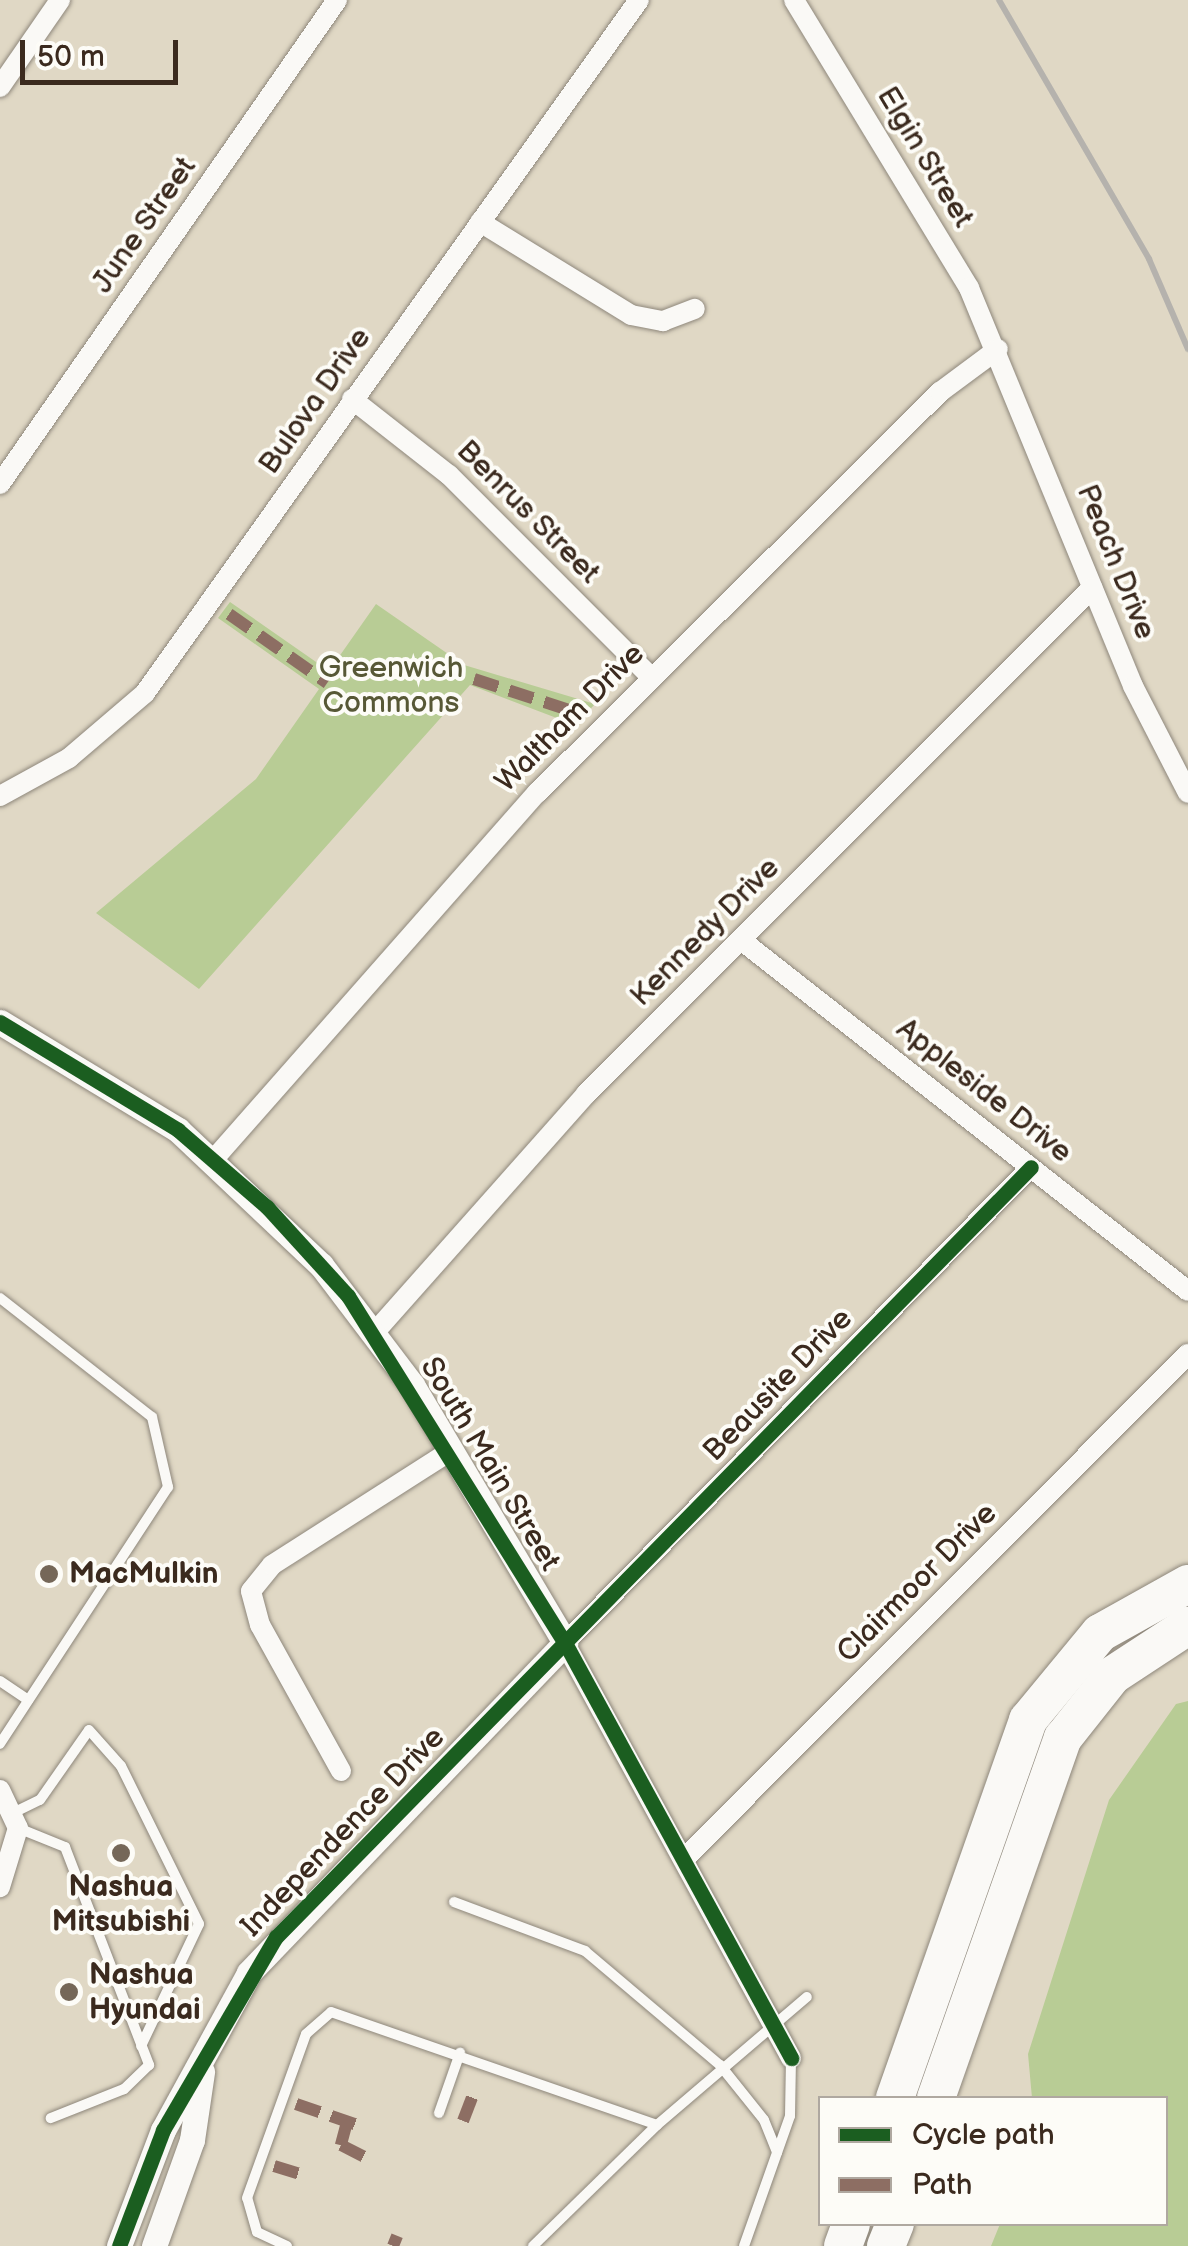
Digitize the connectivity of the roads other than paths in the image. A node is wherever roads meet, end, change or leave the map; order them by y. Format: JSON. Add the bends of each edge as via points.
{"nodes":[{"id":1,"x":60,"y":0,"type":"edge"},
{"id":2,"x":337,"y":0,"type":"edge"},
{"id":3,"x":639,"y":0,"type":"edge"},
{"id":4,"x":794,"y":0,"type":"edge"},
{"id":5,"x":0,"y":87,"type":"edge"},
{"id":6,"x":480,"y":222,"type":"junction"},
{"id":7,"x":694,"y":309,"type":"dead end"},
{"id":8,"x":998,"y":350,"type":"junction"},
{"id":9,"x":352,"y":399,"type":"junction"},
{"id":10,"x":0,"y":484,"type":"edge"},
{"id":11,"x":1092,"y":588,"type":"junction"},
{"id":12,"x":652,"y":678,"type":"junction"},
{"id":13,"x":1188,"y":793,"type":"edge"},
{"id":14,"x":0,"y":796,"type":"edge"},
{"id":15,"x":740,"y":940,"type":"junction"},
{"id":16,"x":0,"y":1022,"type":"edge"},
{"id":17,"x":214,"y":1159,"type":"junction"},
{"id":18,"x":1031,"y":1166,"type":"junction"},
{"id":19,"x":1188,"y":1291,"type":"edge"},
{"id":20,"x":0,"y":1298,"type":"edge"},
{"id":21,"x":376,"y":1332,"type":"junction"},
{"id":22,"x":1188,"y":1354,"type":"edge"},
{"id":23,"x":452,"y":1450,"type":"junction"},
{"id":24,"x":1188,"y":1584,"type":"edge"},
{"id":25,"x":1188,"y":1626,"type":"edge"},
{"id":26,"x":565,"y":1643,"type":"junction"},
{"id":27,"x":0,"y":1681,"type":"edge"},
{"id":28,"x":28,"y":1700,"type":"junction"},
{"id":29,"x":0,"y":1744,"type":"edge"},
{"id":30,"x":341,"y":1771,"type":"dead end"},
{"id":31,"x":10,"y":1806,"type":"edge"},
{"id":32,"x":688,"y":1855,"type":"junction"},
{"id":33,"x":0,"y":1888,"type":"edge"},
{"id":34,"x":454,"y":1902,"type":"dead end"},
{"id":35,"x":807,"y":1997,"type":"dead end"},
{"id":36,"x":771,"y":2019,"type":"junction"},
{"id":37,"x":142,"y":2046,"type":"junction"},
{"id":38,"x":460,"y":2052,"type":"junction"},
{"id":39,"x":791,"y":2058,"type":"joint"},
{"id":40,"x":720,"y":2065,"type":"junction"},
{"id":41,"x":202,"y":2072,"type":"junction"},
{"id":42,"x":896,"y":2096,"type":"edge"},
{"id":43,"x":937,"y":2096,"type":"edge"},
{"id":44,"x":439,"y":2113,"type":"dead end"},
{"id":45,"x":51,"y":2118,"type":"dead end"},
{"id":46,"x":657,"y":2126,"type":"junction"},
{"id":47,"x":777,"y":2152,"type":"junction"},
{"id":48,"x":119,"y":2246,"type":"edge"},
{"id":49,"x":154,"y":2246,"type":"edge"},
{"id":50,"x":287,"y":2246,"type":"edge"},
{"id":51,"x":534,"y":2246,"type":"edge"},
{"id":52,"x":744,"y":2246,"type":"edge"}],
"edges":[{"from":1,"to":5,"type":"street"},
{"from":2,"to":10,"type":"street","name":"June Street"},
{"from":3,"to":6,"type":"street","name":"Bulova Drive"},
{"from":4,"to":8,"type":"street","name":"Elgin Street"},
{"from":6,"to":7,"type":"street","via":[[631,315],[663,320]]},
{"from":6,"to":9,"type":"street","name":"Bulova Drive"},
{"from":8,"to":11,"type":"street","name":"Peach Drive"},
{"from":8,"to":12,"type":"street","name":"Waltham Drive","via":[[940,392]]},
{"from":9,"to":12,"type":"street","name":"Benrus Street","via":[[449,474]]},
{"from":9,"to":14,"type":"street","name":"Bulova Drive","via":[[144,694],[69,758]]},
{"from":11,"to":13,"type":"street","name":"Peach Drive"},
{"from":11,"to":15,"type":"street","name":"Kennedy Drive"},
{"from":12,"to":17,"type":"street","name":"Waltham Drive","via":[[452,883]]},
{"from":15,"to":18,"type":"street","name":"Appleside Drive"},
{"from":15,"to":21,"type":"street","name":"Kennedy Drive","via":[[586,1094]]},
{"from":16,"to":17,"type":"street","name":"South Main Street","via":[[99,1076]]},
{"from":17,"to":21,"type":"street","name":"South Main Street"},
{"from":18,"to":19,"type":"street","name":"Appleside Drive"},
{"from":18,"to":26,"type":"street","name":"Beausite Drive"},
{"from":20,"to":28,"type":"lane","via":[[152,1417],[168,1487]]},
{"from":21,"to":23,"type":"street","name":"South Main Street"},
{"from":22,"to":32,"type":"street","name":"Clairmoor Drive"},
{"from":23,"to":26,"type":"street","name":"South Main Street"},
{"from":23,"to":30,"type":"street","via":[[272,1565],[252,1591],[260,1625]]},
{"from":24,"to":42,"type":"highway","via":[[1100,1633],[1028,1720]]},
{"from":25,"to":43,"type":"highway","via":[[1112,1674],[1063,1738]]},
{"from":26,"to":32,"type":"street","name":"South Main Street"},
{"from":26,"to":41,"type":"street","name":"Independence Drive","via":[[276,1938],[226,2012]]},
{"from":27,"to":28,"type":"lane"},
{"from":28,"to":29,"type":"lane"},
{"from":31,"to":33,"type":"street"},
{"from":31,"to":37,"type":"lane","via":[[64,1847]]},
{"from":31,"to":37,"type":"lane","via":[[40,1800],[88,1730],[120,1766],[199,1924]]},
{"from":32,"to":36,"type":"street","name":"South Main Street"},
{"from":34,"to":40,"type":"lane","via":[[585,1952]]},
{"from":35,"to":36,"type":"lane"},
{"from":36,"to":39,"type":"street","name":"South Main Street"},
{"from":36,"to":40,"type":"lane"},
{"from":37,"to":45,"type":"lane","via":[[144,2076]]},
{"from":38,"to":44,"type":"lane"},
{"from":38,"to":46,"type":"lane"},
{"from":38,"to":50,"type":"lane","via":[[343,2010],[306,2034],[247,2198],[257,2232]]},
{"from":39,"to":47,"type":"lane","via":[[796,2089]]},
{"from":40,"to":46,"type":"lane"},
{"from":40,"to":47,"type":"lane","via":[[764,2120]]},
{"from":41,"to":48,"type":"street","name":"Independence Drive","via":[[162,2130]]},
{"from":41,"to":49,"type":"street","name":"Independence Drive","via":[[192,2140]]},
{"from":46,"to":51,"type":"lane"},
{"from":47,"to":52,"type":"lane"}]}
